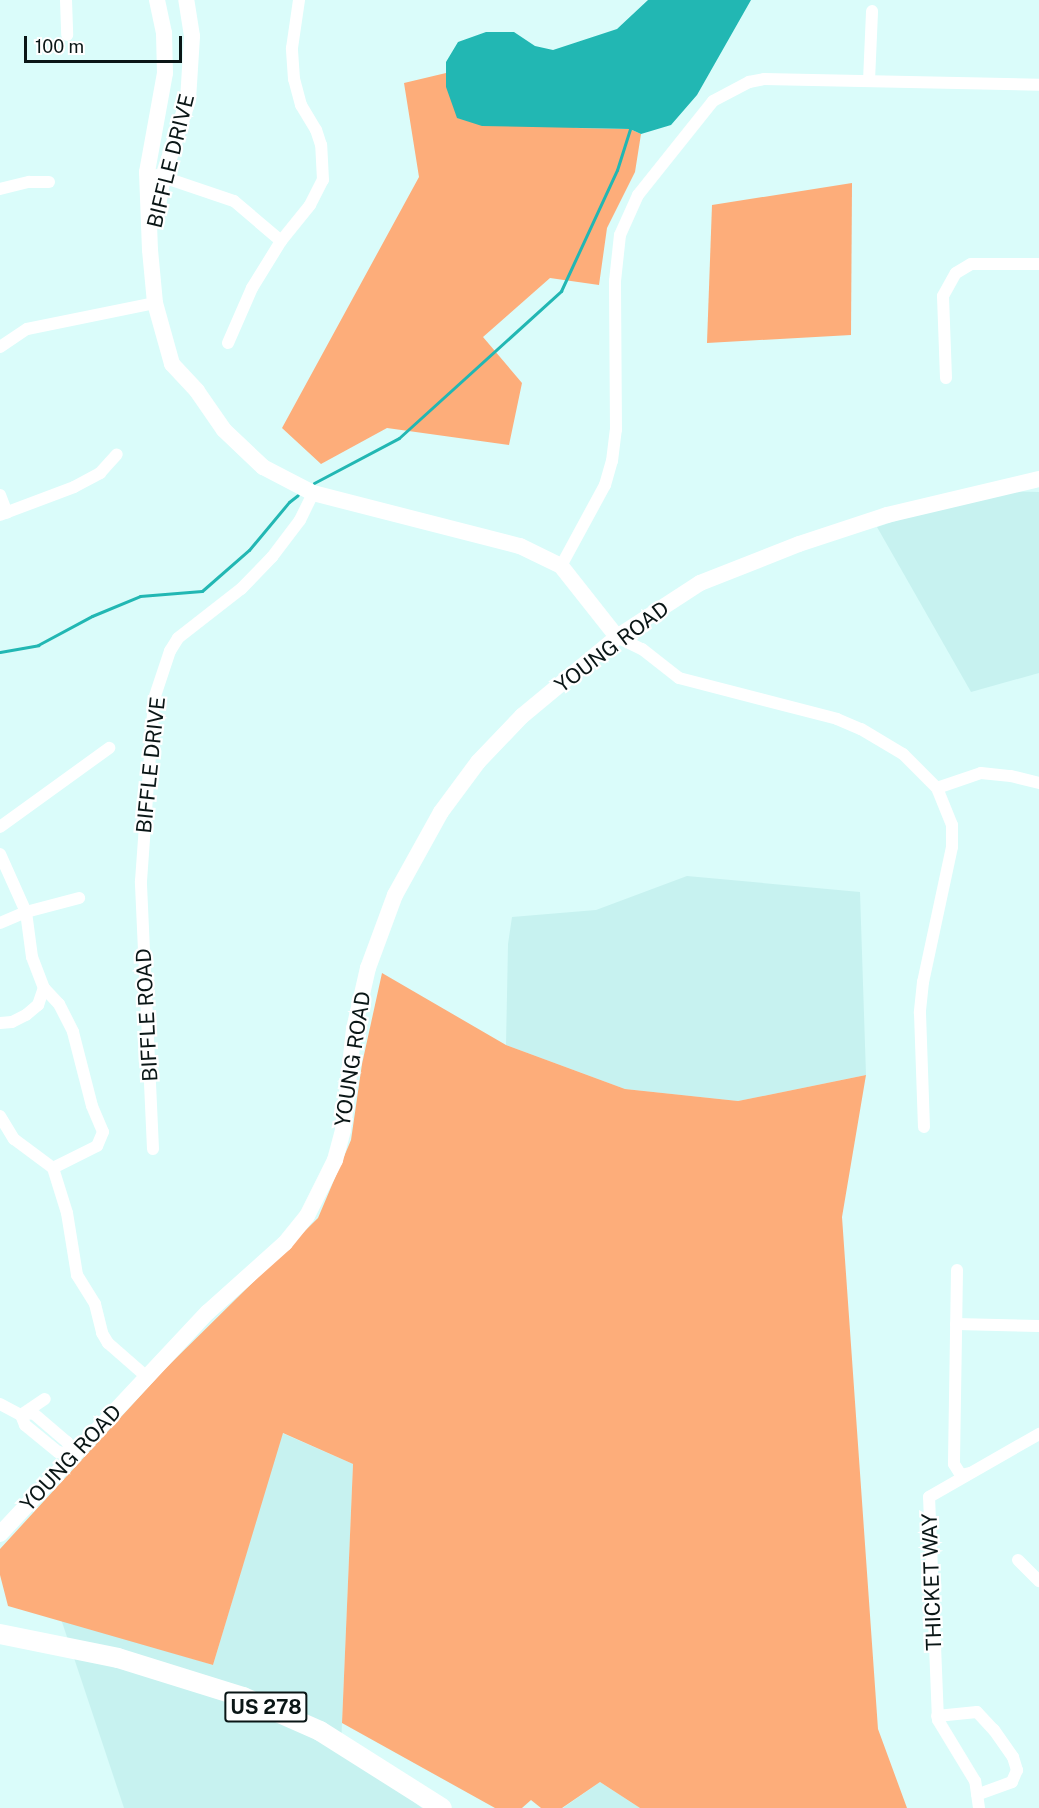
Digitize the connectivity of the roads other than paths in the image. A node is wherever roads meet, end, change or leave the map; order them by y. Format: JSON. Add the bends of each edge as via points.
{"nodes":[{"id":1,"x":66,"y":0,"type":"edge"},
{"id":2,"x":157,"y":0,"type":"edge"},
{"id":3,"x":186,"y":0,"type":"edge"},
{"id":4,"x":299,"y":0,"type":"edge"},
{"id":5,"x":872,"y":11,"type":"dead end"},
{"id":6,"x":67,"y":35,"type":"dead end"},
{"id":7,"x":869,"y":81,"type":"junction"},
{"id":8,"x":1039,"y":85,"type":"edge"},
{"id":9,"x":155,"y":174,"type":"junction"},
{"id":10,"x":49,"y":182,"type":"dead end"},
{"id":11,"x":0,"y":189,"type":"edge"},
{"id":12,"x":281,"y":241,"type":"junction"},
{"id":13,"x":1039,"y":264,"type":"edge"},
{"id":14,"x":155,"y":303,"type":"junction"},
{"id":15,"x":228,"y":343,"type":"dead end"},
{"id":16,"x":0,"y":346,"type":"edge"},
{"id":17,"x":946,"y":378,"type":"dead end"},
{"id":18,"x":117,"y":454,"type":"dead end"},
{"id":19,"x":1039,"y":479,"type":"edge"},
{"id":20,"x":313,"y":493,"type":"junction"},
{"id":21,"x":0,"y":495,"type":"edge"},
{"id":22,"x":3,"y":514,"type":"edge"},
{"id":23,"x":561,"y":566,"type":"junction"},
{"id":24,"x":617,"y":638,"type":"junction"},
{"id":25,"x":109,"y":748,"type":"dead end"},
{"id":26,"x":1039,"y":783,"type":"edge"},
{"id":27,"x":937,"y":788,"type":"junction"},
{"id":28,"x":0,"y":827,"type":"edge"},
{"id":29,"x":0,"y":854,"type":"edge"},
{"id":30,"x":141,"y":881,"type":"joint"},
{"id":31,"x":79,"y":898,"type":"dead end"},
{"id":32,"x":26,"y":912,"type":"junction"},
{"id":33,"x":0,"y":923,"type":"edge"},
{"id":34,"x":44,"y":988,"type":"junction"},
{"id":35,"x":0,"y":1023,"type":"edge"},
{"id":36,"x":0,"y":1116,"type":"edge"},
{"id":37,"x":924,"y":1126,"type":"dead end"},
{"id":38,"x":153,"y":1149,"type":"dead end"},
{"id":39,"x":53,"y":1168,"type":"junction"},
{"id":40,"x":957,"y":1270,"type":"dead end"},
{"id":41,"x":956,"y":1324,"type":"junction"},
{"id":42,"x":1039,"y":1326,"type":"edge"},
{"id":43,"x":147,"y":1377,"type":"junction"},
{"id":44,"x":45,"y":1399,"type":"dead end"},
{"id":45,"x":0,"y":1404,"type":"edge"},
{"id":46,"x":21,"y":1415,"type":"junction"},
{"id":47,"x":51,"y":1427,"type":"junction"},
{"id":48,"x":1039,"y":1434,"type":"edge"},
{"id":49,"x":42,"y":1439,"type":"junction"},
{"id":50,"x":74,"y":1455,"type":"junction"},
{"id":51,"x":971,"y":1473,"type":"junction"},
{"id":52,"x":0,"y":1534,"type":"edge"},
{"id":53,"x":1018,"y":1560,"type":"dead end"},
{"id":54,"x":1039,"y":1581,"type":"edge"},
{"id":55,"x":3,"y":1632,"type":"edge"},
{"id":56,"x":938,"y":1716,"type":"junction"},
{"id":57,"x":978,"y":1802,"type":"edge"},
{"id":58,"x":442,"y":1808,"type":"edge"}],
"edges":[{"from":1,"to":6,"type":"street"},
{"from":2,"to":9,"type":"street","name":"BIFFLE DRIVE","via":[[164,33],[165,73]]},
{"from":3,"to":9,"type":"street","name":"BIFFLE DRIVE","via":[[192,36],[188,100]]},
{"from":4,"to":12,"type":"street","via":[[292,48],[294,79],[301,105],[321,145],[322,180],[310,205]]},
{"from":5,"to":7,"type":"street"},
{"from":7,"to":8,"type":"street"},
{"from":7,"to":23,"type":"street","via":[[764,78],[721,94],[638,195],[620,235],[615,281],[616,430],[612,461],[605,485]]},
{"from":9,"to":12,"type":"street","via":[[234,201]]},
{"from":9,"to":14,"type":"street","name":"BIFFLE DRIVE","via":[[150,250]]},
{"from":10,"to":11,"type":"street"},
{"from":12,"to":15,"type":"street","via":[[252,288]]},
{"from":13,"to":17,"type":"street","via":[[971,264],[956,273],[943,296]]},
{"from":14,"to":16,"type":"street","via":[[27,329]]},
{"from":14,"to":20,"type":"street","name":"BIFFLE DRIVE","via":[[172,364],[224,430],[263,467]]},
{"from":18,"to":22,"type":"street","via":[[100,473],[74,487]]},
{"from":19,"to":24,"type":"street","name":"YOUNG ROAD","via":[[887,515],[800,544],[700,583]]},
{"from":20,"to":23,"type":"street","name":"BIFFLE DRIVE","via":[[520,546]]},
{"from":20,"to":30,"type":"street","name":"BIFFLE DRIVE","via":[[300,520],[272,557],[241,589],[178,638],[171,651],[154,699]]},
{"from":21,"to":22,"type":"street"},
{"from":23,"to":24,"type":"street","name":"BIFFLE DRIVE"},
{"from":24,"to":27,"type":"street","via":[[642,649],[679,678],[837,718],[861,729],[903,754]]},
{"from":24,"to":43,"type":"street","name":"YOUNG ROAD","via":[[522,716],[478,762],[441,812],[395,895],[368,968],[354,1029],[343,1130],[322,1189],[285,1244],[208,1312]]},
{"from":25,"to":28,"type":"street"},
{"from":26,"to":27,"type":"street","via":[[981,773]]},
{"from":27,"to":37,"type":"street","via":[[952,825],[952,848],[923,982],[920,1013]]},
{"from":29,"to":32,"type":"street"},
{"from":30,"to":38,"type":"street","name":"BIFFLE ROAD"},
{"from":31,"to":32,"type":"street"},
{"from":32,"to":33,"type":"street"},
{"from":32,"to":34,"type":"street","via":[[32,957]]},
{"from":34,"to":35,"type":"street","via":[[38,1005],[26,1015]]},
{"from":34,"to":39,"type":"street","via":[[59,1004],[73,1032],[92,1106],[103,1132],[96,1146]]},
{"from":36,"to":39,"type":"street","via":[[14,1139]]},
{"from":39,"to":43,"type":"street","via":[[67,1213],[77,1275],[95,1304],[102,1333]]},
{"from":40,"to":41,"type":"street"},
{"from":41,"to":42,"type":"street"},
{"from":41,"to":51,"type":"street","via":[[954,1464],[961,1475]]},
{"from":43,"to":50,"type":"street","name":"YOUNG ROAD"},
{"from":44,"to":46,"type":"street"},
{"from":45,"to":46,"type":"street"},
{"from":46,"to":47,"type":"street","via":[[33,1413]]},
{"from":46,"to":49,"type":"street","via":[[25,1425]]},
{"from":47,"to":49,"type":"street"},
{"from":47,"to":50,"type":"street"},
{"from":48,"to":51,"type":"street","name":"THICKET WAY"},
{"from":49,"to":50,"type":"street","via":[[58,1452]]},
{"from":50,"to":52,"type":"street","name":"YOUNG ROAD"},
{"from":51,"to":56,"type":"street","name":"THICKET WAY","via":[[929,1497]]},
{"from":53,"to":54,"type":"street"},
{"from":55,"to":58,"type":"main road","number":"US 278","via":[[118,1658],[243,1697],[320,1731]]},
{"from":56,"to":57,"type":"street","name":"THICKET WAY","via":[[975,1781]]},
{"from":56,"to":57,"type":"street","name":"THICKET WAY","via":[[977,1712],[1013,1757],[1017,1770],[1012,1782]]}]}
